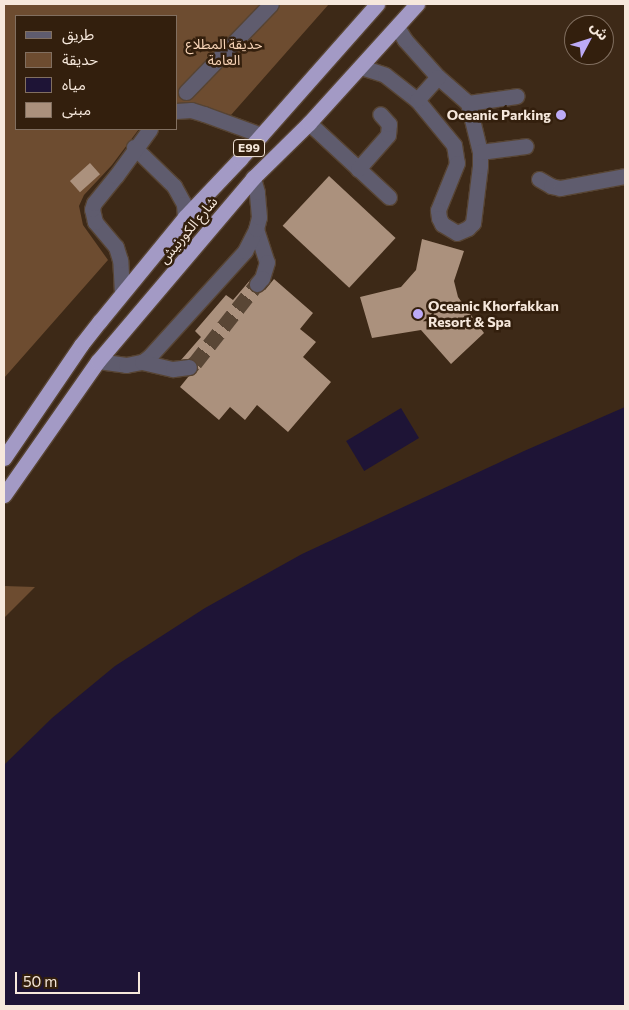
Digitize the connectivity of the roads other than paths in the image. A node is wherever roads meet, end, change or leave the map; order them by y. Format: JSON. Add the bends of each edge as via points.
{"nodes":[{"id":1,"x":271,"y":4,"type":"edge"},
{"id":2,"x":377,"y":4,"type":"edge"},
{"id":3,"x":417,"y":4,"type":"edge"},
{"id":4,"x":397,"y":27,"type":"junction"},
{"id":5,"x":361,"y":67,"type":"junction"},
{"id":6,"x":438,"y":77,"type":"junction"},
{"id":7,"x":186,"y":92,"type":"dead end"},
{"id":8,"x":517,"y":96,"type":"dead end"},
{"id":9,"x":417,"y":100,"type":"junction"},
{"id":10,"x":468,"y":103,"type":"junction"},
{"id":11,"x":178,"y":111,"type":"edge"},
{"id":12,"x":380,"y":114,"type":"dead end"},
{"id":13,"x":309,"y":123,"type":"junction"},
{"id":14,"x":149,"y":130,"type":"edge"},
{"id":15,"x":261,"y":135,"type":"junction"},
{"id":16,"x":526,"y":146,"type":"dead end"},
{"id":17,"x":134,"y":147,"type":"junction"},
{"id":18,"x":480,"y":152,"type":"junction"},
{"id":19,"x":358,"y":169,"type":"junction"},
{"id":20,"x":625,"y":176,"type":"edge"},
{"id":21,"x":253,"y":178,"type":"junction"},
{"id":22,"x":539,"y":179,"type":"dead end"},
{"id":23,"x":389,"y":197,"type":"dead end"},
{"id":24,"x":186,"y":217,"type":"junction"},
{"id":25,"x":256,"y":229,"type":"junction"},
{"id":26,"x":257,"y":284,"type":"tunnel mouth"},
{"id":27,"x":122,"y":294,"type":"junction"},
{"id":28,"x":98,"y":361,"type":"junction"},
{"id":29,"x":142,"y":362,"type":"junction"},
{"id":30,"x":189,"y":367,"type":"dead end"},
{"id":31,"x":4,"y":458,"type":"edge"},
{"id":32,"x":4,"y":495,"type":"edge"}],
"edges":[{"from":1,"to":7,"type":"lane"},
{"from":2,"to":15,"type":"highway","name":"شارع الكورنيش","number":"E99"},
{"from":3,"to":4,"type":"highway","name":"شارع الكورنيش","number":"E99"},
{"from":4,"to":5,"type":"highway","name":"شارع الكورنيش","number":"E99"},
{"from":4,"to":6,"type":"lane"},
{"from":5,"to":9,"type":"lane","via":[[385,75]]},
{"from":5,"to":13,"type":"highway","name":"شارع الكورنيش","number":"E99"},
{"from":6,"to":9,"type":"lane"},
{"from":6,"to":10,"type":"lane"},
{"from":8,"to":10,"type":"lane"},
{"from":9,"to":18,"type":"lane","via":[[454,145],[457,163],[438,210],[442,224],[457,233],[473,223]]},
{"from":10,"to":18,"type":"lane"},
{"from":11,"to":15,"type":"lane","via":[[198,112]]},
{"from":12,"to":19,"type":"lane","via":[[390,130]]},
{"from":13,"to":19,"type":"lane"},
{"from":13,"to":21,"type":"highway","name":"شارع الكورنيش","number":"E99"},
{"from":14,"to":17,"type":"lane"},
{"from":15,"to":24,"type":"highway","name":"شارع الكورنيش","number":"E99"},
{"from":16,"to":18,"type":"lane"},
{"from":17,"to":24,"type":"lane","via":[[174,186],[184,204]]},
{"from":17,"to":27,"type":"lane","via":[[92,209],[95,222],[116,247]]},
{"from":19,"to":23,"type":"lane"},
{"from":20,"to":22,"type":"lane","via":[[560,188]]},
{"from":21,"to":25,"type":"lane","via":[[259,204]]},
{"from":21,"to":28,"type":"highway","name":"شارع الكورنيش","number":"E99"},
{"from":24,"to":27,"type":"highway","name":"شارع الكورنيش","number":"E99"},
{"from":25,"to":26,"type":"lane","via":[[267,262]]},
{"from":25,"to":29,"type":"lane","via":[[245,251]]},
{"from":27,"to":31,"type":"highway","name":"شارع الكورنيش","number":"E99","via":[[81,345]]},
{"from":28,"to":29,"type":"lane","via":[[126,365]]},
{"from":28,"to":32,"type":"highway","name":"شارع الكورنيش","number":"E99"},
{"from":29,"to":30,"type":"lane","via":[[173,369]]}]}
